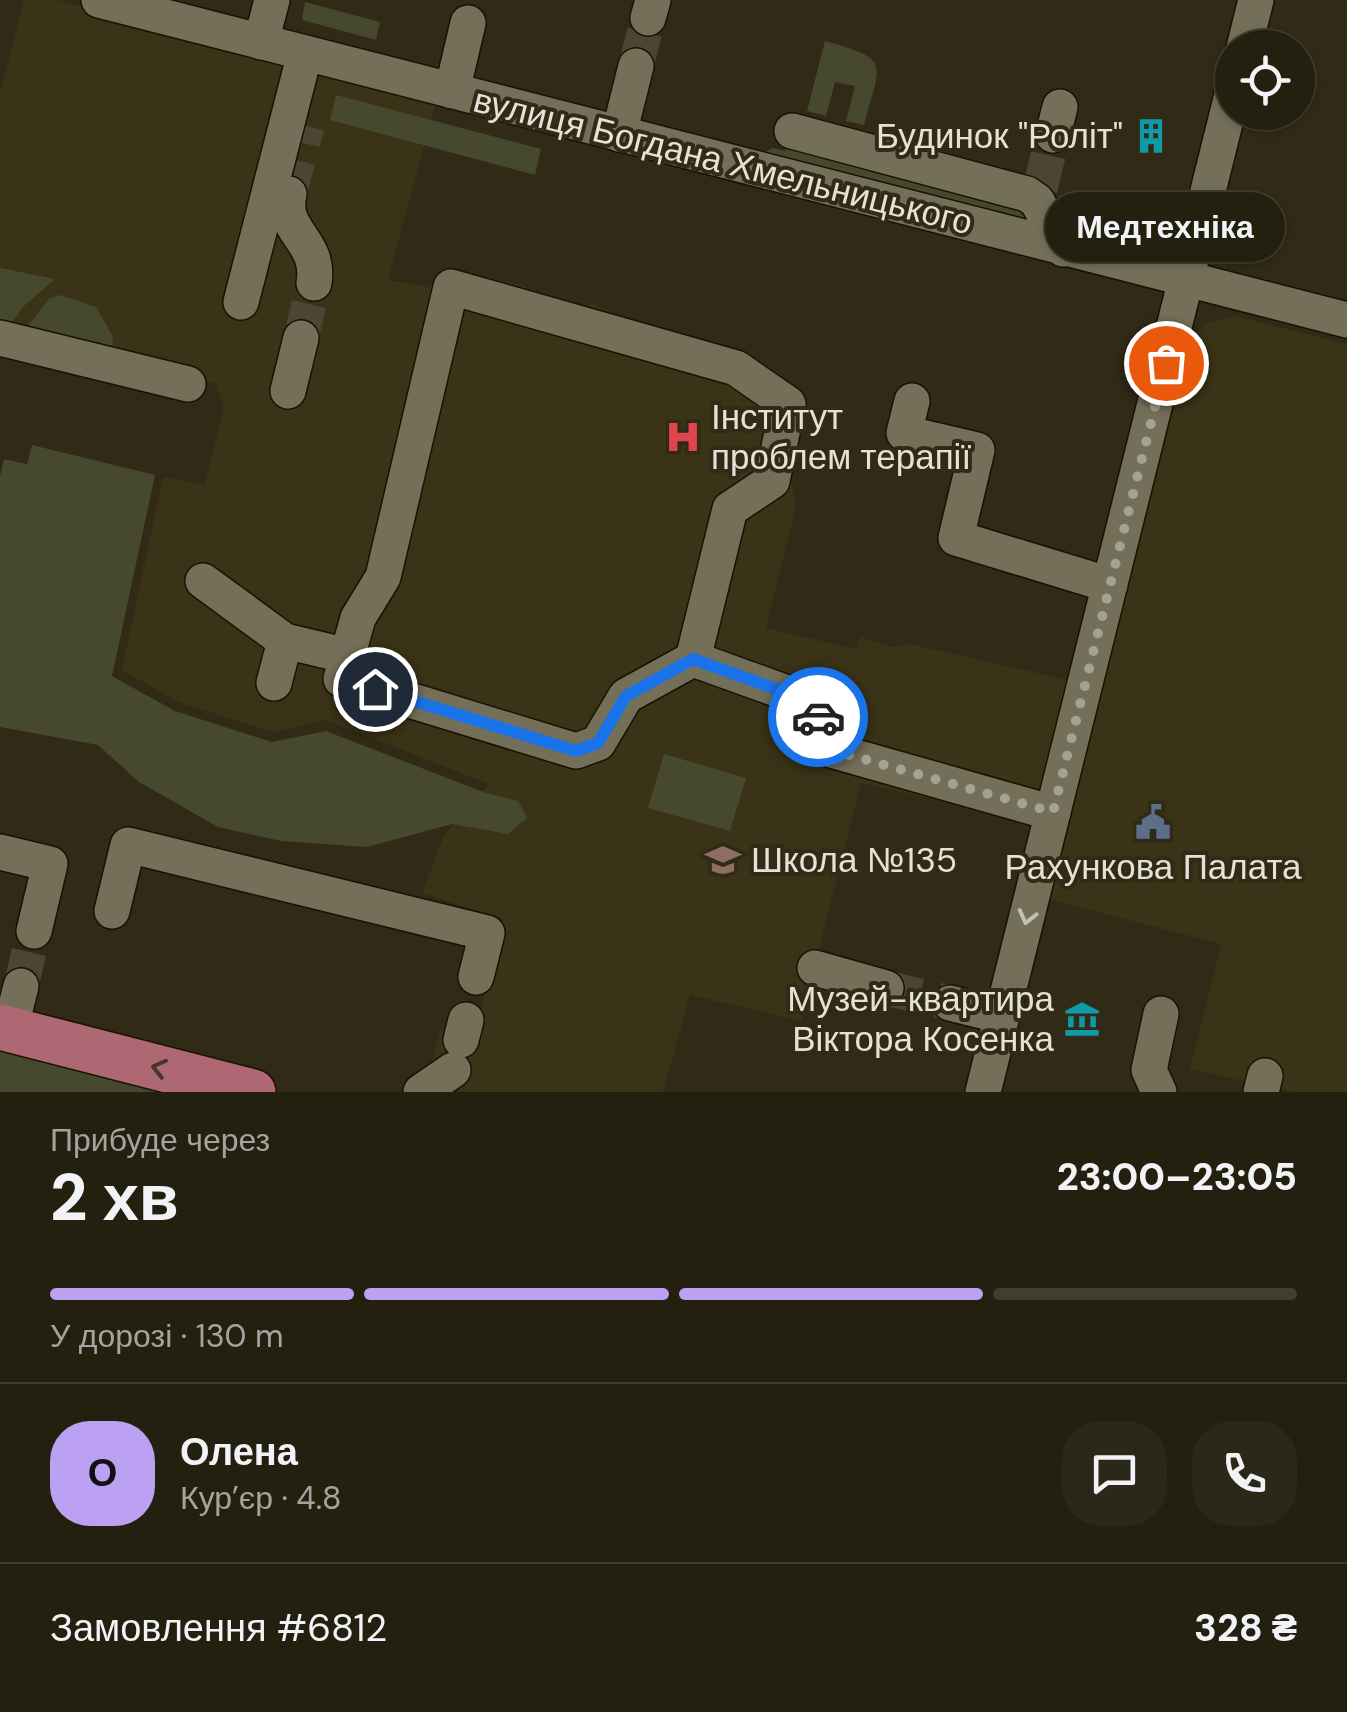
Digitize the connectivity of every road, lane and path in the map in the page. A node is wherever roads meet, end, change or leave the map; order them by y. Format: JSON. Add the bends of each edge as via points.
{"nodes":[{"id":1,"x":99,"y":0,"type":"edge"},
{"id":2,"x":272,"y":0,"type":"edge"},
{"id":3,"x":1256,"y":0,"type":"edge"},
{"id":4,"x":468,"y":24,"type":"dead end"},
{"id":5,"x":1248,"y":30,"type":"edge"},
{"id":6,"x":261,"y":42,"type":"junction"},
{"id":7,"x":315,"y":56,"type":"junction"},
{"id":8,"x":636,"y":66,"type":"tunnel mouth"},
{"id":9,"x":452,"y":91,"type":"junction"},
{"id":10,"x":307,"y":126,"type":"tunnel mouth"},
{"id":11,"x":1223,"y":130,"type":"edge"},
{"id":12,"x":792,"y":131,"type":"dead end"},
{"id":13,"x":620,"y":134,"type":"junction"},
{"id":14,"x":289,"y":194,"type":"tunnel mouth"},
{"id":15,"x":1063,"y":249,"type":"junction"},
{"id":16,"x":1187,"y":280,"type":"junction"},
{"id":17,"x":314,"y":283,"type":"tunnel mouth"},
{"id":18,"x":240,"y":302,"type":"dead end"},
{"id":19,"x":1347,"y":320,"type":"edge"},
{"id":20,"x":0,"y":338,"type":"edge"},
{"id":21,"x":301,"y":338,"type":"tunnel mouth"},
{"id":22,"x":188,"y":384,"type":"dead end"},
{"id":23,"x":288,"y":392,"type":"dead end"},
{"id":24,"x":912,"y":401,"type":"dead end"},
{"id":25,"x":203,"y":580,"type":"dead end"},
{"id":26,"x":1110,"y":585,"type":"junction"},
{"id":27,"x":285,"y":641,"type":"junction"},
{"id":28,"x":348,"y":656,"type":"junction"},
{"id":29,"x":693,"y":659,"type":"junction"},
{"id":30,"x":274,"y":683,"type":"dead end"},
{"id":31,"x":1053,"y":812,"type":"junction"},
{"id":32,"x":0,"y":852,"type":"edge"},
{"id":33,"x":112,"y":911,"type":"dead end"},
{"id":34,"x":34,"y":931,"type":"tunnel mouth"},
{"id":35,"x":814,"y":968,"type":"dead end"},
{"id":36,"x":476,"y":977,"type":"dead end"},
{"id":37,"x":20,"y":986,"type":"tunnel mouth"},
{"id":38,"x":886,"y":988,"type":"tunnel mouth"},
{"id":39,"x":950,"y":1003,"type":"tunnel mouth"},
{"id":40,"x":1161,"y":1014,"type":"dead end"},
{"id":41,"x":1002,"y":1016,"type":"junction"},
{"id":42,"x":5,"y":1028,"type":"edge"},
{"id":43,"x":460,"y":1043,"type":"dead end"},
{"id":44,"x":253,"y":1092,"type":"edge"},
{"id":45,"x":421,"y":1092,"type":"edge"},
{"id":46,"x":983,"y":1092,"type":"edge"},
{"id":47,"x":1159,"y":1092,"type":"edge"}],
"edges":[{"from":1,"to":6,"type":"street","name":"вулиця Богдана Хмельницького"},
{"from":2,"to":6,"type":"street"},
{"from":3,"to":5,"type":"street"},
{"from":4,"to":9,"type":"street"},
{"from":6,"to":7,"type":"street","name":"вулиця Богдана Хмельницького"},
{"from":7,"to":9,"type":"street","name":"вулиця Богдана Хмельницького"},
{"from":7,"to":10,"type":"street"},
{"from":7,"to":18,"type":"street"},
{"from":8,"to":13,"type":"street"},
{"from":9,"to":13,"type":"street","name":"вулиця Богдана Хмельницького"},
{"from":11,"to":16,"type":"street"},
{"from":12,"to":15,"type":"street","via":[[1038,195]]},
{"from":13,"to":15,"type":"street","name":"вулиця Богдана Хмельницького"},
{"from":14,"to":17,"type":"street","via":[[289,222],[314,252]]},
{"from":15,"to":16,"type":"street","name":"вулиця Богдана Хмельницького"},
{"from":16,"to":19,"type":"street","name":"вулиця Богдана Хмельницького"},
{"from":16,"to":26,"type":"street"},
{"from":20,"to":22,"type":"street"},
{"from":21,"to":23,"type":"street"},
{"from":24,"to":26,"type":"street","via":[[904,433],[977,450],[956,538]]},
{"from":25,"to":27,"type":"street"},
{"from":26,"to":31,"type":"street"},
{"from":27,"to":28,"type":"street"},
{"from":27,"to":30,"type":"street"},
{"from":28,"to":29,"type":"street","via":[[341,679],[576,751],[598,743],[626,696]]},
{"from":28,"to":29,"type":"street","via":[[358,618],[382,577],[450,286],[736,368],[788,404],[772,481],[730,510]]},
{"from":29,"to":31,"type":"street","via":[[812,702],[831,750]]},
{"from":31,"to":41,"type":"street","one_way":true},
{"from":32,"to":34,"type":"street","via":[[50,864]]},
{"from":33,"to":36,"type":"street","via":[[128,844],[486,932]]},
{"from":35,"to":38,"type":"street"},
{"from":37,"to":42,"type":"street"},
{"from":39,"to":41,"type":"street"},
{"from":40,"to":47,"type":"street","via":[[1148,1070]]},
{"from":41,"to":46,"type":"street"},
{"from":44,"to":42,"type":"main road","one_way":true},
{"from":43,"to":45,"type":"street"}]}
